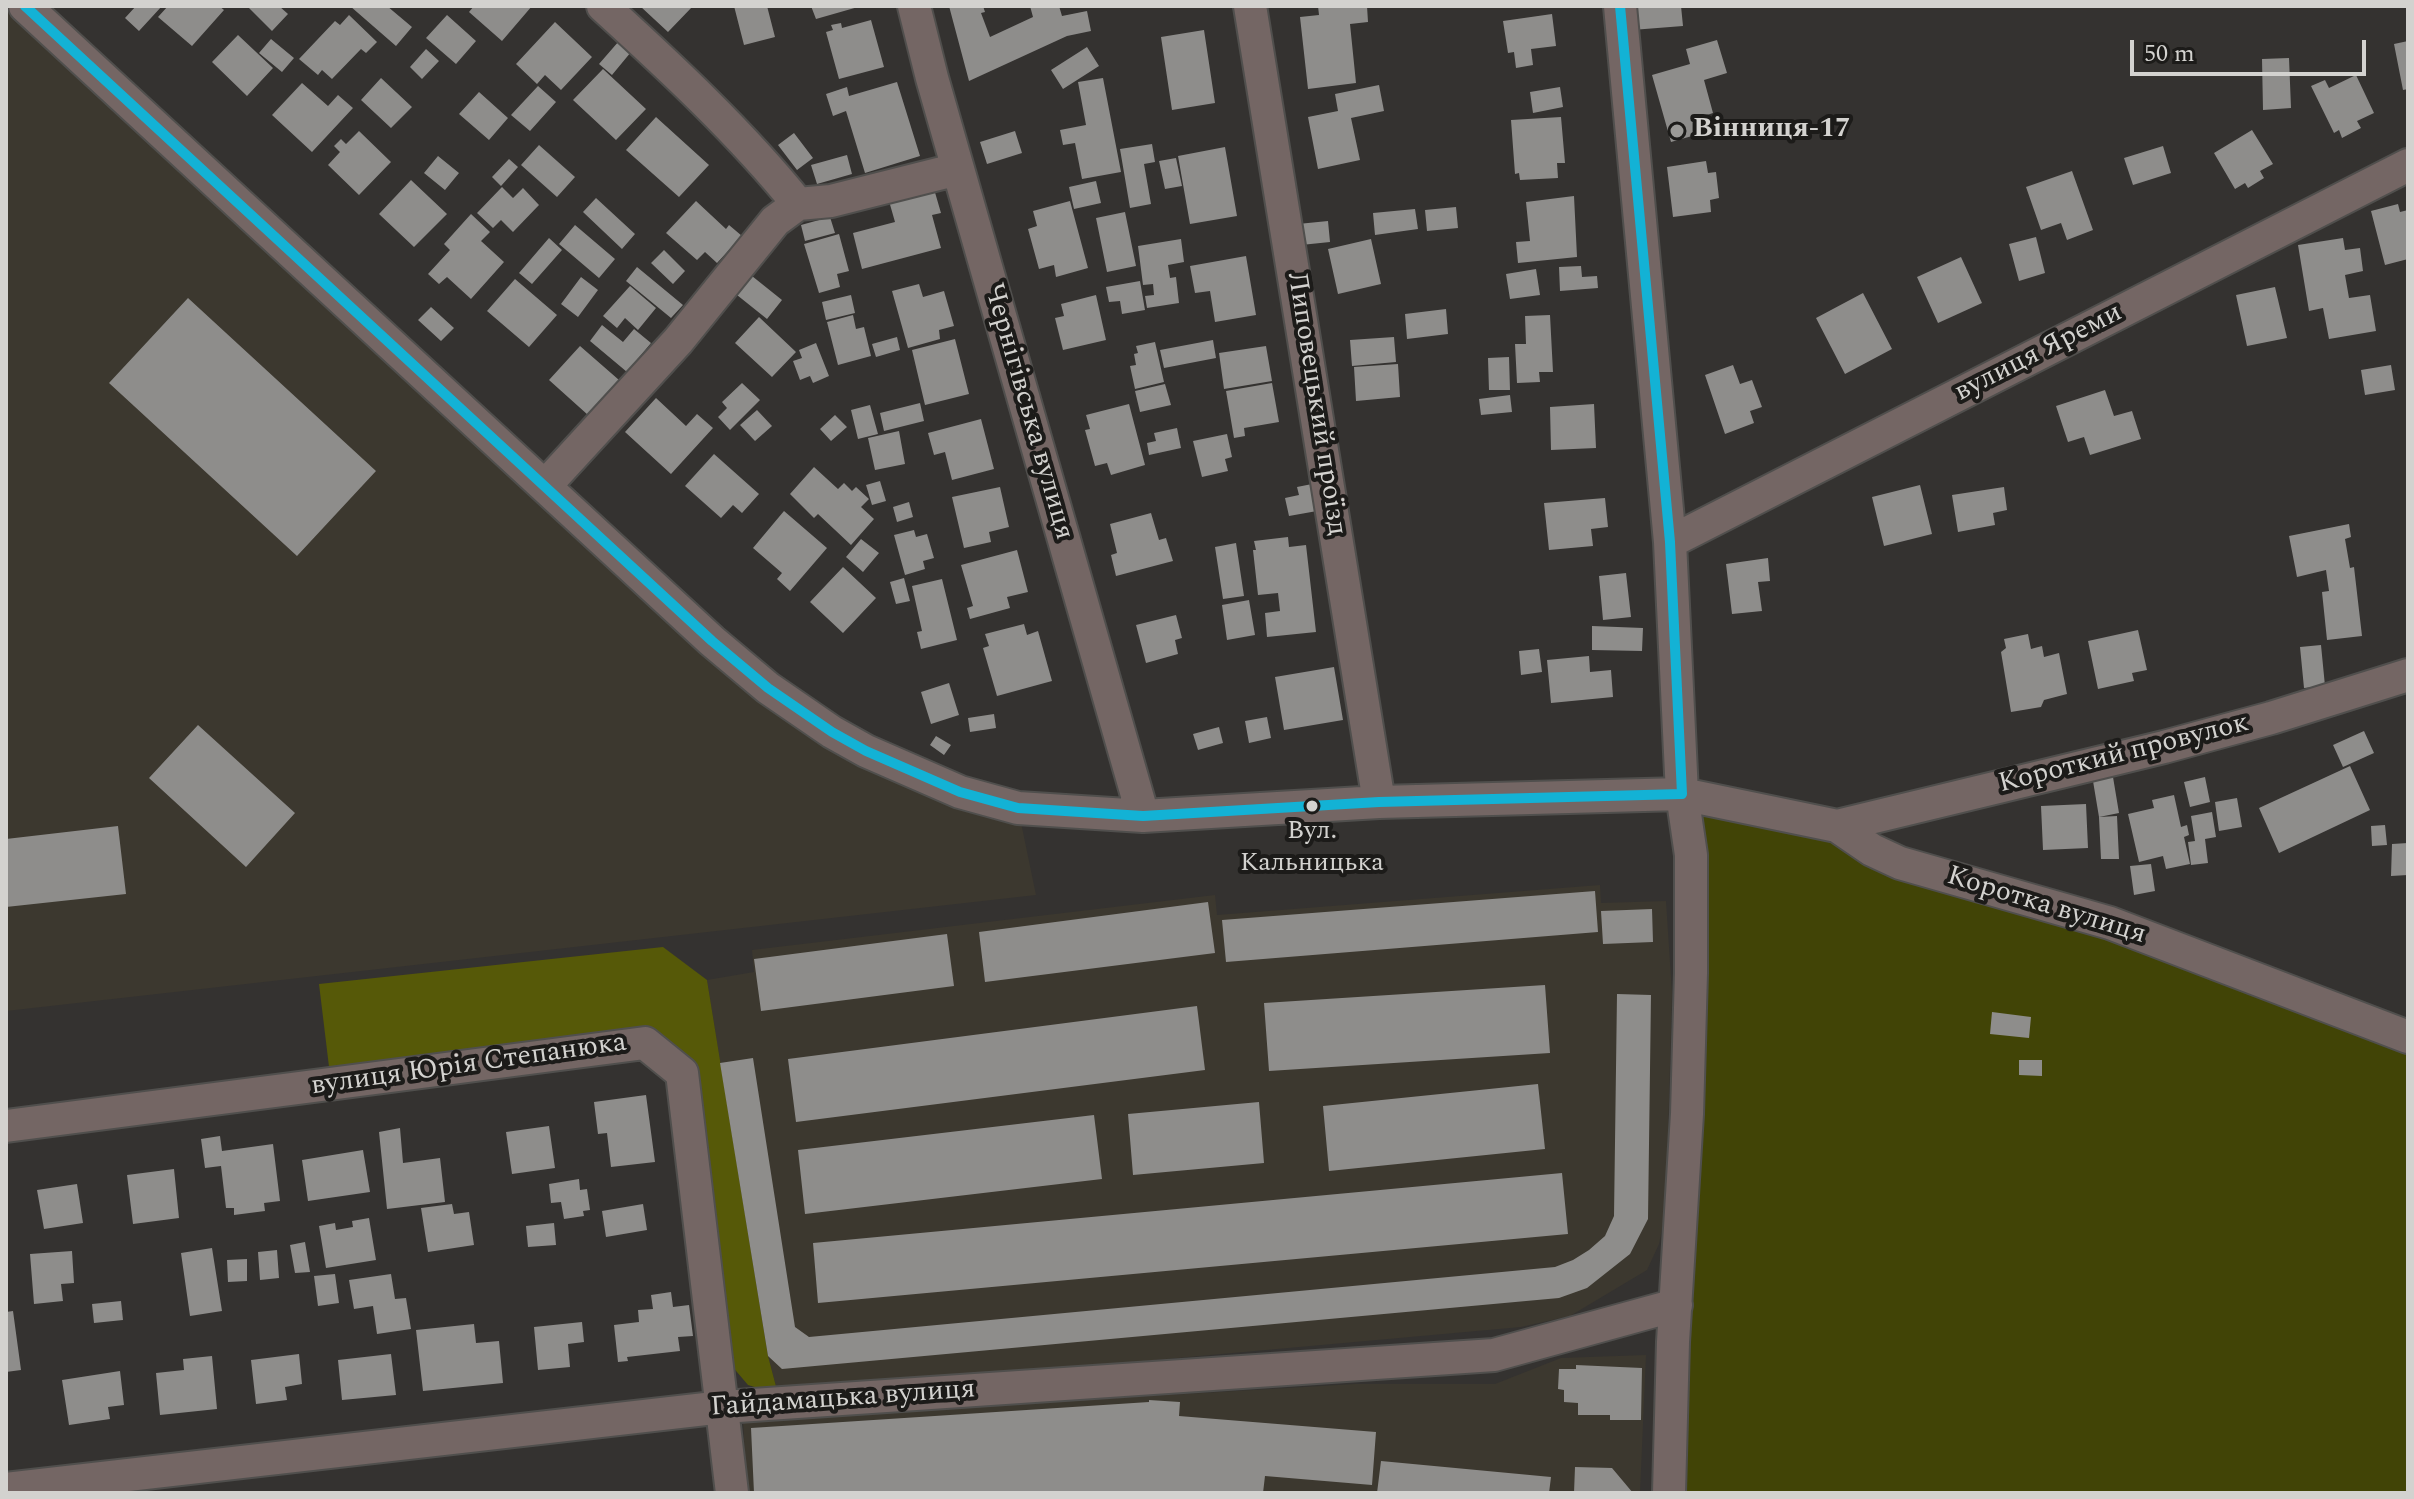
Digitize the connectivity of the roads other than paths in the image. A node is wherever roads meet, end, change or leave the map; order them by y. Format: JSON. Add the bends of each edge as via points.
{"nodes":[{"id":1,"x":25,"y":6,"type":"edge"},
{"id":2,"x":603,"y":6,"type":"edge"},
{"id":3,"x":914,"y":6,"type":"edge"},
{"id":4,"x":1250,"y":6,"type":"edge"},
{"id":5,"x":1620,"y":6,"type":"edge"},
{"id":6,"x":2408,"y":165,"type":"edge"},
{"id":7,"x":958,"y":169,"type":"junction"},
{"id":8,"x":798,"y":204,"type":"junction"},
{"id":9,"x":545,"y":486,"type":"junction"},
{"id":10,"x":1670,"y":542,"type":"junction"},
{"id":11,"x":2408,"y":675,"type":"edge"},
{"id":12,"x":1682,"y":794,"type":"junction"},
{"id":13,"x":1379,"y":802,"type":"junction"},
{"id":14,"x":1143,"y":816,"type":"junction"},
{"id":15,"x":1837,"y":826,"type":"junction"},
{"id":16,"x":2408,"y":1037,"type":"edge"},
{"id":17,"x":6,"y":1126,"type":"edge"},
{"id":18,"x":1676,"y":1305,"type":"junction"},
{"id":19,"x":723,"y":1407,"type":"junction"},
{"id":20,"x":6,"y":1489,"type":"edge"},
{"id":21,"x":732,"y":1493,"type":"edge"},
{"id":22,"x":1669,"y":1493,"type":"edge"}],
"edges":[{"from":1,"to":9,"type":"street","name":"Коротка вулиця"},
{"from":2,"to":8,"type":"street"},
{"from":3,"to":7,"type":"street","name":"Чернігівська вулиця"},
{"from":4,"to":13,"type":"street","name":"Липовецький проїзд"},
{"from":5,"to":10,"type":"street"},
{"from":6,"to":10,"type":"street","name":"вулиця Яреми"},
{"from":7,"to":8,"type":"street","via":[[831,201]]},
{"from":7,"to":14,"type":"street","name":"Чернігівська вулиця"},
{"from":8,"to":9,"type":"street","via":[[775,221],[678,341]]},
{"from":9,"to":14,"type":"street","name":"Коротка вулиця","via":[[739,665],[866,751],[960,792],[1018,808]]},
{"from":10,"to":12,"type":"street"},
{"from":11,"to":15,"type":"street","name":"Короткий провулок","via":[[2190,740]]},
{"from":12,"to":13,"type":"street","name":"Коротка вулиця"},
{"from":12,"to":15,"type":"street","name":"Коротка вулиця"},
{"from":12,"to":18,"type":"street","via":[[1691,855],[1691,973]]},
{"from":13,"to":14,"type":"street","name":"Коротка вулиця"},
{"from":15,"to":16,"type":"street","name":"Коротка вулиця","via":[[1900,863],[2121,927]]},
{"from":17,"to":19,"type":"street","name":"вулиця Юрія Степанюка","via":[[645,1043],[682,1073]]},
{"from":18,"to":19,"type":"street","name":"Гайдамацька вулиця","via":[[1494,1355]]},
{"from":18,"to":22,"type":"street"},
{"from":19,"to":20,"type":"street","name":"Гайдамацька вулиця"},
{"from":19,"to":21,"type":"street","name":"вулиця Юрія Степанюка"}]}
